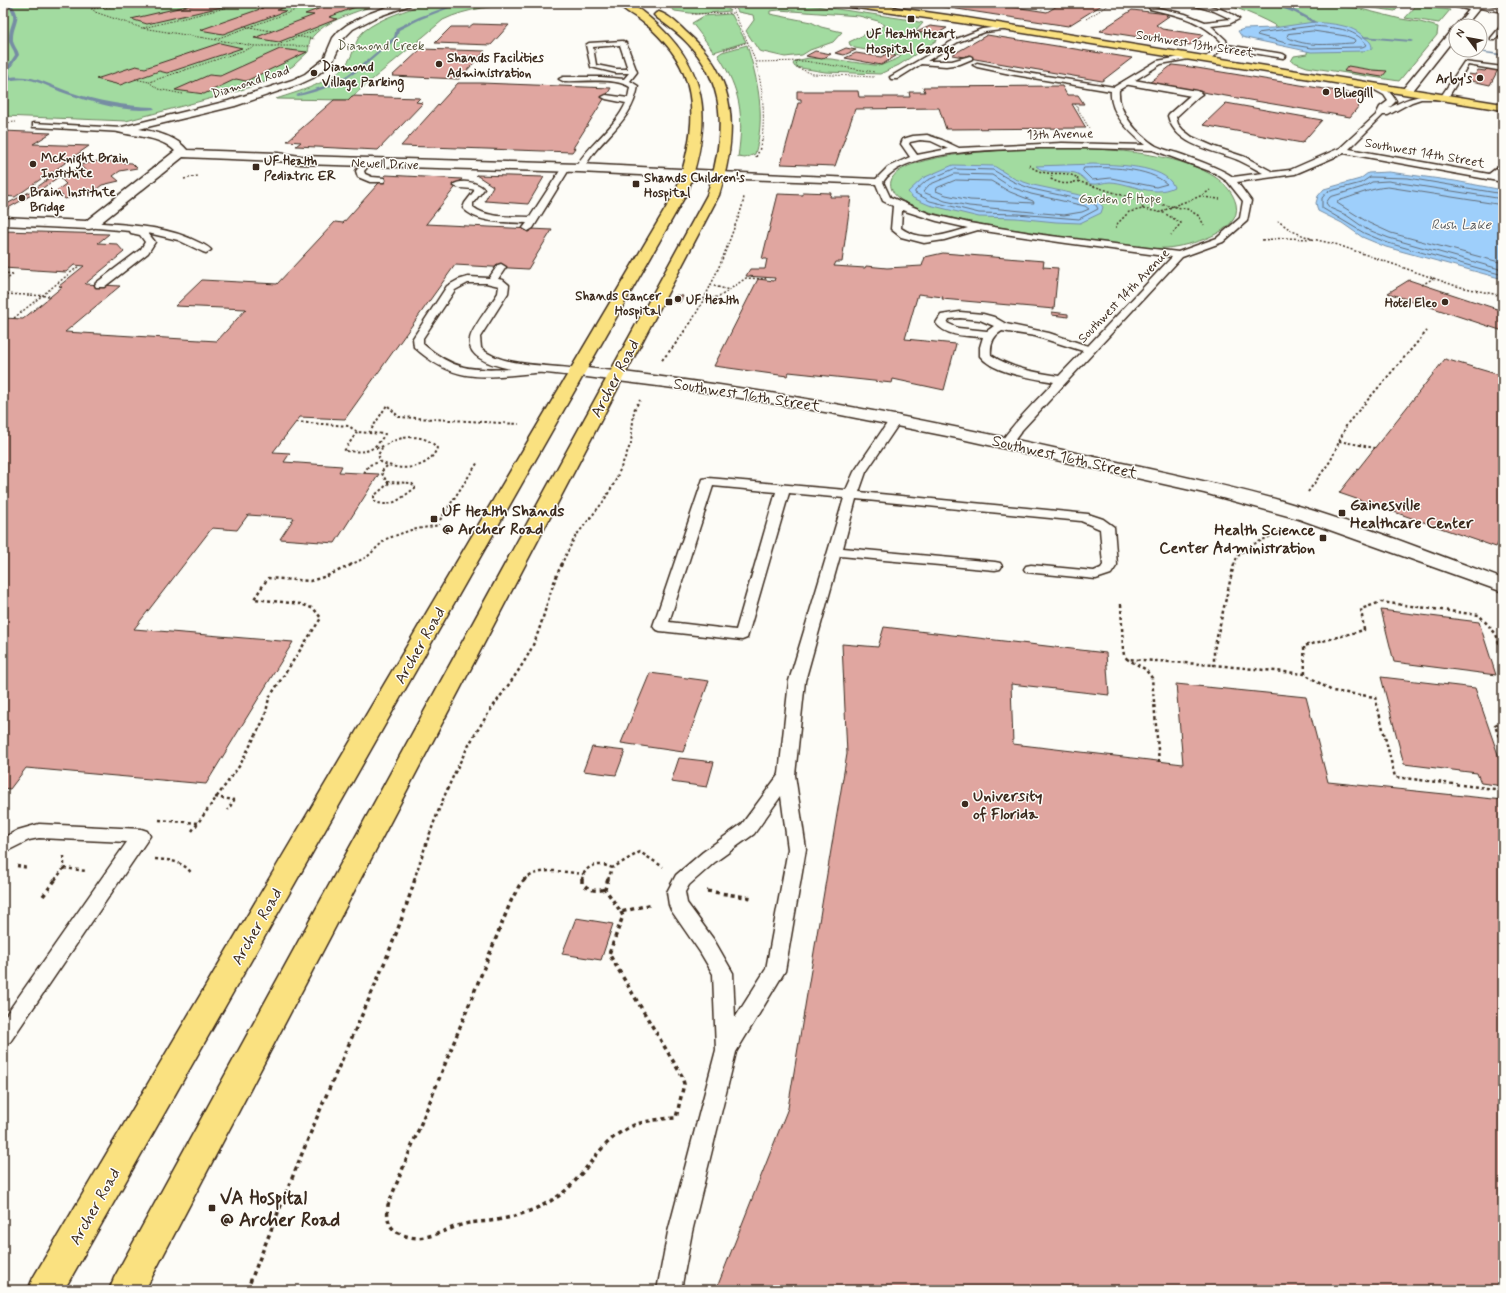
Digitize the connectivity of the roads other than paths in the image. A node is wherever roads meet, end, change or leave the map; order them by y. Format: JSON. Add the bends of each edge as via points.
{"nodes":[{"id":1,"x":407,"y":3,"type":"edge"},
{"id":2,"x":622,"y":3,"type":"edge"},
{"id":3,"x":844,"y":3,"type":"edge"},
{"id":4,"x":860,"y":3,"type":"edge"},
{"id":5,"x":893,"y":3,"type":"edge"},
{"id":6,"x":1155,"y":3,"type":"edge"},
{"id":7,"x":1188,"y":3,"type":"edge"},
{"id":8,"x":1452,"y":3,"type":"edge"},
{"id":9,"x":1477,"y":5,"type":"edge"},
{"id":10,"x":883,"y":8,"type":"junction"},
{"id":11,"x":653,"y":10,"type":"dead end"},
{"id":12,"x":1503,"y":10,"type":"edge"},
{"id":13,"x":1466,"y":18,"type":"edge"},
{"id":14,"x":961,"y":20,"type":"junction"},
{"id":15,"x":1205,"y":24,"type":"junction"},
{"id":16,"x":1503,"y":27,"type":"edge"},
{"id":17,"x":1008,"y":28,"type":"junction"},
{"id":18,"x":683,"y":35,"type":"junction"},
{"id":19,"x":664,"y":36,"type":"junction"},
{"id":20,"x":1448,"y":40,"type":"edge"},
{"id":21,"x":1493,"y":40,"type":"dead end"},
{"id":22,"x":956,"y":41,"type":"junction"},
{"id":23,"x":1222,"y":46,"type":"junction"},
{"id":24,"x":1139,"y":48,"type":"junction"},
{"id":25,"x":1283,"y":56,"type":"dead end"},
{"id":26,"x":1192,"y":57,"type":"junction"},
{"id":27,"x":970,"y":58,"type":"dead end"},
{"id":28,"x":1207,"y":59,"type":"junction"},
{"id":29,"x":921,"y":62,"type":"junction"},
{"id":30,"x":977,"y":65,"type":"dead end"},
{"id":31,"x":1503,"y":69,"type":"edge"},
{"id":32,"x":632,"y":71,"type":"junction"},
{"id":33,"x":896,"y":77,"type":"road end"},
{"id":34,"x":563,"y":79,"type":"dead end"},
{"id":35,"x":1131,"y":79,"type":"junction"},
{"id":36,"x":626,"y":82,"type":"junction"},
{"id":37,"x":1374,"y":86,"type":"junction"},
{"id":38,"x":1115,"y":89,"type":"junction"},
{"id":39,"x":1407,"y":91,"type":"junction"},
{"id":40,"x":1197,"y":94,"type":"joint"},
{"id":41,"x":606,"y":97,"type":"dead end"},
{"id":42,"x":1444,"y":97,"type":"junction"},
{"id":43,"x":630,"y":101,"type":"junction"},
{"id":44,"x":1503,"y":107,"type":"edge"},
{"id":45,"x":1379,"y":116,"type":"junction"},
{"id":46,"x":36,"y":125,"type":"dead end"},
{"id":47,"x":122,"y":130,"type":"junction"},
{"id":48,"x":1154,"y":148,"type":"junction"},
{"id":49,"x":1343,"y":150,"type":"junction"},
{"id":50,"x":957,"y":151,"type":"junction"},
{"id":51,"x":180,"y":153,"type":"junction"},
{"id":52,"x":915,"y":158,"type":"junction"},
{"id":53,"x":368,"y":162,"type":"junction"},
{"id":54,"x":1502,"y":167,"type":"edge"},
{"id":55,"x":566,"y":168,"type":"junction"},
{"id":56,"x":579,"y":168,"type":"junction"},
{"id":57,"x":689,"y":173,"type":"junction"},
{"id":58,"x":720,"y":175,"type":"junction"},
{"id":59,"x":1272,"y":175,"type":"junction"},
{"id":60,"x":1490,"y":176,"type":"junction"},
{"id":61,"x":1503,"y":179,"type":"edge"},
{"id":62,"x":381,"y":180,"type":"dead end"},
{"id":63,"x":1231,"y":180,"type":"junction"},
{"id":64,"x":879,"y":182,"type":"junction"},
{"id":65,"x":457,"y":185,"type":"dead end"},
{"id":66,"x":898,"y":206,"type":"junction"},
{"id":67,"x":533,"y":220,"type":"junction"},
{"id":68,"x":3,"y":221,"type":"edge"},
{"id":69,"x":89,"y":225,"type":"junction"},
{"id":70,"x":117,"y":226,"type":"junction"},
{"id":71,"x":980,"y":227,"type":"junction"},
{"id":72,"x":527,"y":229,"type":"dead end"},
{"id":73,"x":206,"y":250,"type":"dead end"},
{"id":74,"x":1179,"y":255,"type":"junction"},
{"id":75,"x":501,"y":267,"type":"dead end"},
{"id":76,"x":492,"y":281,"type":"junction"},
{"id":77,"x":100,"y":285,"type":"dead end"},
{"id":78,"x":1003,"y":327,"type":"junction"},
{"id":79,"x":990,"y":335,"type":"junction"},
{"id":80,"x":1089,"y":350,"type":"junction"},
{"id":81,"x":532,"y":370,"type":"junction"},
{"id":82,"x":577,"y":372,"type":"junction"},
{"id":83,"x":615,"y":376,"type":"junction"},
{"id":84,"x":1062,"y":380,"type":"junction"},
{"id":85,"x":896,"y":419,"type":"junction"},
{"id":86,"x":1006,"y":442,"type":"junction"},
{"id":87,"x":784,"y":488,"type":"junction"},
{"id":88,"x":852,"y":495,"type":"junction"},
{"id":89,"x":836,"y":551,"type":"junction"},
{"id":90,"x":995,"y":566,"type":"dead end"},
{"id":91,"x":1031,"y":569,"type":"dead end"},
{"id":92,"x":1503,"y":586,"type":"edge"},
{"id":93,"x":787,"y":775,"type":"junction"},
{"id":94,"x":3,"y":846,"type":"edge"},
{"id":95,"x":3,"y":1036,"type":"edge"},
{"id":96,"x":726,"y":1050,"type":"junction"},
{"id":97,"x":45,"y":1290,"type":"edge"},
{"id":98,"x":126,"y":1290,"type":"edge"},
{"id":99,"x":669,"y":1290,"type":"edge"}],
"edges":[{"from":1,"to":47,"type":"street","name":"Diamond Road","via":[[350,27],[338,38],[328,61],[309,76],[296,82],[230,104]]},
{"from":2,"to":19,"type":"main road","name":"Archer Road"},
{"from":3,"to":10,"type":"main road","name":"Southwest 13th Street"},
{"from":4,"to":10,"type":"main road","name":"Southwest 13th Street"},
{"from":5,"to":10,"type":"street"},
{"from":6,"to":15,"type":"lane","via":[[1152,8],[1185,15]]},
{"from":7,"to":15,"type":"lane","via":[[1216,10],[1236,19],[1232,22]]},
{"from":8,"to":9,"type":"street"},
{"from":9,"to":12,"type":"lane"},
{"from":9,"to":13,"type":"street"},
{"from":10,"to":14,"type":"main road","name":"Southwest 13th Street"},
{"from":11,"to":18,"type":"main road","name":"Archer Road"},
{"from":14,"to":17,"type":"main road","name":"Southwest 13th Street"},
{"from":14,"to":22,"type":"lane","via":[[970,29]]},
{"from":15,"to":23,"type":"lane","via":[[1224,41]]},
{"from":16,"to":21,"type":"lane"},
{"from":17,"to":22,"type":"lane","via":[[984,30]]},
{"from":17,"to":24,"type":"main road","name":"Southwest 13th Street"},
{"from":18,"to":19,"type":"main road"},
{"from":18,"to":58,"type":"main road","name":"Archer Road","via":[[709,63],[723,96],[726,132]]},
{"from":19,"to":57,"type":"main road","name":"Archer Road","via":[[685,65],[697,97],[698,133],[696,152]]},
{"from":20,"to":39,"type":"street"},
{"from":22,"to":29,"type":"lane"},
{"from":23,"to":25,"type":"lane"},
{"from":23,"to":28,"type":"lane"},
{"from":24,"to":26,"type":"main road","name":"Southwest 13th Street"},
{"from":24,"to":35,"type":"lane","via":[[1151,58]]},
{"from":26,"to":28,"type":"main road","name":"Southwest 13th Street"},
{"from":26,"to":35,"type":"lane","via":[[1159,62]]},
{"from":27,"to":29,"type":"lane","via":[[951,65]]},
{"from":28,"to":37,"type":"main road","name":"Southwest 13th Street"},
{"from":29,"to":33,"type":"lane"},
{"from":30,"to":38,"type":"lane"},
{"from":31,"to":42,"type":"lane","via":[[1466,63]]},
{"from":32,"to":32,"type":"lane","via":[[623,44],[589,45],[593,66],[616,71]]},
{"from":32,"to":36,"type":"lane"},
{"from":34,"to":36,"type":"lane"},
{"from":35,"to":38,"type":"lane"},
{"from":35,"to":40,"type":"street"},
{"from":36,"to":43,"type":"lane","via":[[634,86]]},
{"from":37,"to":39,"type":"main road","name":"Southwest 13th Street"},
{"from":37,"to":45,"type":"lane","via":[[1392,98]]},
{"from":38,"to":48,"type":"lane","via":[[1114,97],[1124,117],[1136,133]]},
{"from":39,"to":42,"type":"main road","name":"Southwest 13th Street"},
{"from":40,"to":59,"type":"lane","via":[[1172,116],[1176,128],[1195,141],[1242,159]]},
{"from":41,"to":43,"type":"lane"},
{"from":42,"to":44,"type":"main road","name":"Southwest 13th Street"},
{"from":42,"to":45,"type":"lane","via":[[1421,97],[1402,102],[1392,111]]},
{"from":43,"to":56,"type":"lane","via":[[618,121],[592,147]]},
{"from":45,"to":49,"type":"lane"},
{"from":46,"to":47,"type":"lane"},
{"from":47,"to":51,"type":"street","via":[[143,133],[176,144],[180,148]]},
{"from":48,"to":50,"type":"lane","name":"13th Avenue","via":[[1059,145]]},
{"from":48,"to":63,"type":"lane","via":[[1218,171]]},
{"from":49,"to":59,"type":"lane","via":[[1292,172]]},
{"from":49,"to":60,"type":"lane","name":"Southwest 14th Street"},
{"from":50,"to":52,"type":"lane","name":"13th Avenue"},
{"from":50,"to":52,"type":"lane","via":[[935,139],[918,137],[906,141],[905,144]]},
{"from":51,"to":53,"type":"street","name":"Newell Drive"},
{"from":51,"to":69,"type":"street"},
{"from":52,"to":64,"type":"lane","name":"13th Avenue","via":[[890,169]]},
{"from":53,"to":55,"type":"street","name":"Newell Drive"},
{"from":53,"to":62,"type":"lane","via":[[360,171],[361,175]]},
{"from":54,"to":60,"type":"lane"},
{"from":55,"to":56,"type":"street","name":"Newell Drive"},
{"from":55,"to":67,"type":"lane"},
{"from":56,"to":57,"type":"street","name":"Newell Drive"},
{"from":57,"to":58,"type":"street","name":"Newell Drive"},
{"from":57,"to":82,"type":"main road","name":"Archer Road","via":[[682,191]]},
{"from":58,"to":64,"type":"lane"},
{"from":58,"to":83,"type":"main road","name":"Archer Road","via":[[713,195]]},
{"from":59,"to":63,"type":"lane"},
{"from":60,"to":61,"type":"lane","name":"Southwest 14th Street"},
{"from":63,"to":74,"type":"lane","name":"Southwest 14th Avenue","via":[[1247,201],[1244,219],[1220,240]]},
{"from":64,"to":66,"type":"lane","via":[[886,199]]},
{"from":65,"to":67,"type":"lane","via":[[471,185],[480,189],[469,203],[468,208],[472,212],[501,218]]},
{"from":66,"to":71,"type":"lane","via":[[936,219]]},
{"from":66,"to":71,"type":"lane","via":[[896,229],[902,236],[931,241]]},
{"from":67,"to":72,"type":"lane"},
{"from":68,"to":69,"type":"street"},
{"from":69,"to":70,"type":"lane"},
{"from":70,"to":73,"type":"lane","via":[[179,237]]},
{"from":70,"to":77,"type":"lane","via":[[143,233],[150,242],[145,251]]},
{"from":71,"to":74,"type":"lane","via":[[1047,239]]},
{"from":74,"to":80,"type":"lane","name":"Southwest 14th Avenue"},
{"from":75,"to":76,"type":"lane"},
{"from":76,"to":81,"type":"lane","via":[[504,285],[503,293],[475,337],[477,351],[493,361]]},
{"from":76,"to":81,"type":"lane","via":[[465,280],[451,288],[418,338],[418,344],[440,362],[462,371],[498,374]]},
{"from":78,"to":79,"type":"lane","via":[[994,330]]},
{"from":78,"to":79,"type":"lane","via":[[996,321],[963,315],[945,317],[941,324],[952,331]]},
{"from":78,"to":80,"type":"lane","via":[[1046,335]]},
{"from":79,"to":84,"type":"lane","via":[[985,349],[986,356],[993,361],[1017,371]]},
{"from":80,"to":84,"type":"lane","name":"Southwest 14th Avenue"},
{"from":81,"to":82,"type":"lane"},
{"from":82,"to":83,"type":"street","name":"Southwest 16th Street"},
{"from":82,"to":97,"type":"main road","name":"Archer Road"},
{"from":83,"to":85,"type":"street","name":"Southwest 16th Street","via":[[728,391]]},
{"from":83,"to":98,"type":"main road","name":"Archer Road"},
{"from":84,"to":86,"type":"lane","name":"Southwest 14th Avenue"},
{"from":85,"to":86,"type":"street","name":"Southwest 16th Street"},
{"from":85,"to":88,"type":"lane","via":[[860,472]]},
{"from":86,"to":92,"type":"street","name":"Southwest 16th Street","via":[[1229,492],[1278,506]]},
{"from":87,"to":87,"type":"lane","via":[[708,482],[660,626],[742,635]]},
{"from":87,"to":88,"type":"lane"},
{"from":88,"to":89,"type":"lane"},
{"from":88,"to":91,"type":"lane","via":[[1083,517],[1107,528],[1110,565],[1106,572],[1096,575]]},
{"from":89,"to":90,"type":"lane"},
{"from":89,"to":93,"type":"lane","via":[[797,681]]},
{"from":93,"to":96,"type":"lane","via":[[797,849],[775,971]]},
{"from":93,"to":96,"type":"lane","via":[[748,829],[682,880],[676,892],[678,905],[723,973]]},
{"from":94,"to":95,"type":"lane","via":[[24,835],[39,831],[141,836]]},
{"from":96,"to":99,"type":"lane","via":[[680,1232]]}]}
